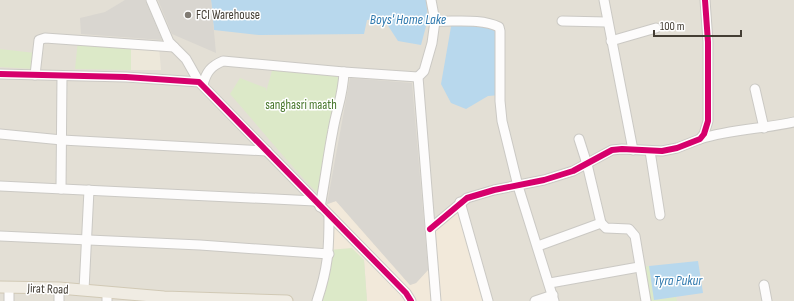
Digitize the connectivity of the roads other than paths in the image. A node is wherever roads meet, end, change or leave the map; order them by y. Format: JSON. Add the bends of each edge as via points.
{"nodes":[{"id":1,"x":151,"y":0,"type":"edge"},
{"id":2,"x":431,"y":0,"type":"edge"},
{"id":3,"x":604,"y":0,"type":"edge"},
{"id":4,"x":705,"y":0,"type":"edge"},
{"id":5,"x":435,"y":21,"type":"junction"},
{"id":6,"x":562,"y":21,"type":"dead end"},
{"id":7,"x":607,"y":22,"type":"junction"},
{"id":8,"x":656,"y":28,"type":"dead end"},
{"id":9,"x":611,"y":41,"type":"junction"},
{"id":10,"x":174,"y":47,"type":"junction"},
{"id":11,"x":344,"y":72,"type":"junction"},
{"id":12,"x":0,"y":74,"type":"edge"},
{"id":13,"x":35,"y":75,"type":"junction"},
{"id":14,"x":62,"y":76,"type":"junction"},
{"id":15,"x":418,"y":77,"type":"junction"},
{"id":16,"x":201,"y":83,"type":"junction"},
{"id":17,"x":755,"y":89,"type":"dead end"},
{"id":18,"x":794,"y":122,"type":"edge"},
{"id":19,"x":764,"y":128,"type":"junction"},
{"id":20,"x":0,"y":134,"type":"edge"},
{"id":21,"x":579,"y":139,"type":"dead end"},
{"id":22,"x":700,"y":139,"type":"junction"},
{"id":23,"x":62,"y":140,"type":"junction"},
{"id":24,"x":633,"y":150,"type":"junction"},
{"id":25,"x":267,"y":151,"type":"junction"},
{"id":26,"x":650,"y":151,"type":"junction"},
{"id":27,"x":587,"y":164,"type":"junction"},
{"id":28,"x":0,"y":186,"type":"edge"},
{"id":29,"x":518,"y":186,"type":"junction"},
{"id":30,"x":61,"y":189,"type":"junction"},
{"id":31,"x":89,"y":190,"type":"junction"},
{"id":32,"x":460,"y":202,"type":"junction"},
{"id":33,"x":317,"y":204,"type":"junction"},
{"id":34,"x":660,"y":215,"type":"dead end"},
{"id":35,"x":329,"y":216,"type":"junction"},
{"id":36,"x":601,"y":223,"type":"junction"},
{"id":37,"x":430,"y":229,"type":"junction"},
{"id":38,"x":0,"y":236,"type":"edge"},
{"id":39,"x":88,"y":240,"type":"junction"},
{"id":40,"x":538,"y":246,"type":"junction"},
{"id":41,"x":329,"y":254,"type":"junction"},
{"id":42,"x":639,"y":267,"type":"junction"},
{"id":43,"x":550,"y":283,"type":"junction"},
{"id":44,"x":764,"y":285,"type":"dead end"},
{"id":45,"x":5,"y":287,"type":"edge"},
{"id":46,"x":59,"y":288,"type":"junction"},
{"id":47,"x":84,"y":290,"type":"junction"},
{"id":48,"x":107,"y":297,"type":"edge"},
{"id":49,"x":554,"y":298,"type":"edge"},
{"id":50,"x":157,"y":299,"type":"edge"},
{"id":51,"x":205,"y":300,"type":"edge"},
{"id":52,"x":250,"y":300,"type":"edge"},
{"id":53,"x":9,"y":301,"type":"edge"},
{"id":54,"x":59,"y":301,"type":"edge"},
{"id":55,"x":287,"y":301,"type":"edge"},
{"id":56,"x":317,"y":301,"type":"edge"},
{"id":57,"x":411,"y":301,"type":"edge"},
{"id":58,"x":436,"y":301,"type":"edge"},
{"id":59,"x":488,"y":301,"type":"edge"},
{"id":60,"x":535,"y":301,"type":"edge"},
{"id":61,"x":646,"y":301,"type":"edge"},
{"id":62,"x":767,"y":301,"type":"edge"}],
"edges":[{"from":1,"to":10,"type":"street","via":[[169,42]]},
{"from":2,"to":5,"type":"street"},
{"from":3,"to":7,"type":"street"},
{"from":4,"to":22,"type":"street","via":[[708,121]]},
{"from":5,"to":15,"type":"street","via":[[424,71]]},
{"from":5,"to":29,"type":"street","via":[[493,24],[499,27],[500,111]]},
{"from":6,"to":7,"type":"street"},
{"from":7,"to":9,"type":"street"},
{"from":8,"to":9,"type":"street"},
{"from":9,"to":24,"type":"street"},
{"from":10,"to":13,"type":"street","via":[[45,38],[39,40]]},
{"from":10,"to":16,"type":"street","via":[[186,59]]},
{"from":11,"to":15,"type":"street"},
{"from":11,"to":16,"type":"street","via":[[223,61],[210,68]]},
{"from":11,"to":33,"type":"street","via":[[344,90]]},
{"from":12,"to":13,"type":"street"},
{"from":13,"to":14,"type":"street"},
{"from":14,"to":16,"type":"street"},
{"from":14,"to":23,"type":"street"},
{"from":15,"to":37,"type":"street"},
{"from":16,"to":25,"type":"street"},
{"from":17,"to":19,"type":"street"},
{"from":18,"to":19,"type":"street"},
{"from":19,"to":22,"type":"street","via":[[738,130]]},
{"from":20,"to":23,"type":"street"},
{"from":21,"to":27,"type":"street"},
{"from":22,"to":26,"type":"street","via":[[677,148]]},
{"from":23,"to":25,"type":"street"},
{"from":23,"to":30,"type":"street"},
{"from":24,"to":26,"type":"street"},
{"from":24,"to":27,"type":"street","via":[[612,150]]},
{"from":25,"to":33,"type":"street"},
{"from":26,"to":34,"type":"street"},
{"from":27,"to":29,"type":"street","via":[[544,180]]},
{"from":27,"to":36,"type":"street"},
{"from":28,"to":30,"type":"street"},
{"from":29,"to":32,"type":"street","via":[[494,190]]},
{"from":29,"to":40,"type":"street"},
{"from":30,"to":31,"type":"street"},
{"from":31,"to":33,"type":"street"},
{"from":31,"to":39,"type":"street"},
{"from":32,"to":37,"type":"street"},
{"from":32,"to":59,"type":"street"},
{"from":33,"to":35,"type":"street"},
{"from":35,"to":41,"type":"street"},
{"from":35,"to":57,"type":"street"},
{"from":36,"to":40,"type":"street"},
{"from":36,"to":42,"type":"street","via":[[606,228],[629,229],[632,232],[635,236]]},
{"from":37,"to":58,"type":"street"},
{"from":38,"to":39,"type":"street"},
{"from":39,"to":41,"type":"street"},
{"from":39,"to":47,"type":"street"},
{"from":40,"to":43,"type":"street"},
{"from":41,"to":56,"type":"street","via":[[326,275]]},
{"from":42,"to":43,"type":"street"},
{"from":42,"to":61,"type":"street"},
{"from":43,"to":49,"type":"street"},
{"from":44,"to":62,"type":"street"},
{"from":45,"to":46,"type":"main road","name":"Jirat Road"},
{"from":45,"to":53,"type":"street"},
{"from":46,"to":47,"type":"main road","name":"Jirat Road"},
{"from":46,"to":54,"type":"street"},
{"from":47,"to":48,"type":"main road","name":"Jirat Road"},
{"from":48,"to":50,"type":"main road","name":"Jirat Road"},
{"from":49,"to":60,"type":"street"},
{"from":50,"to":51,"type":"main road","name":"Jirat Road"},
{"from":51,"to":52,"type":"main road","name":"Jirat Road"},
{"from":52,"to":55,"type":"main road","name":"Jirat Road"}]}
